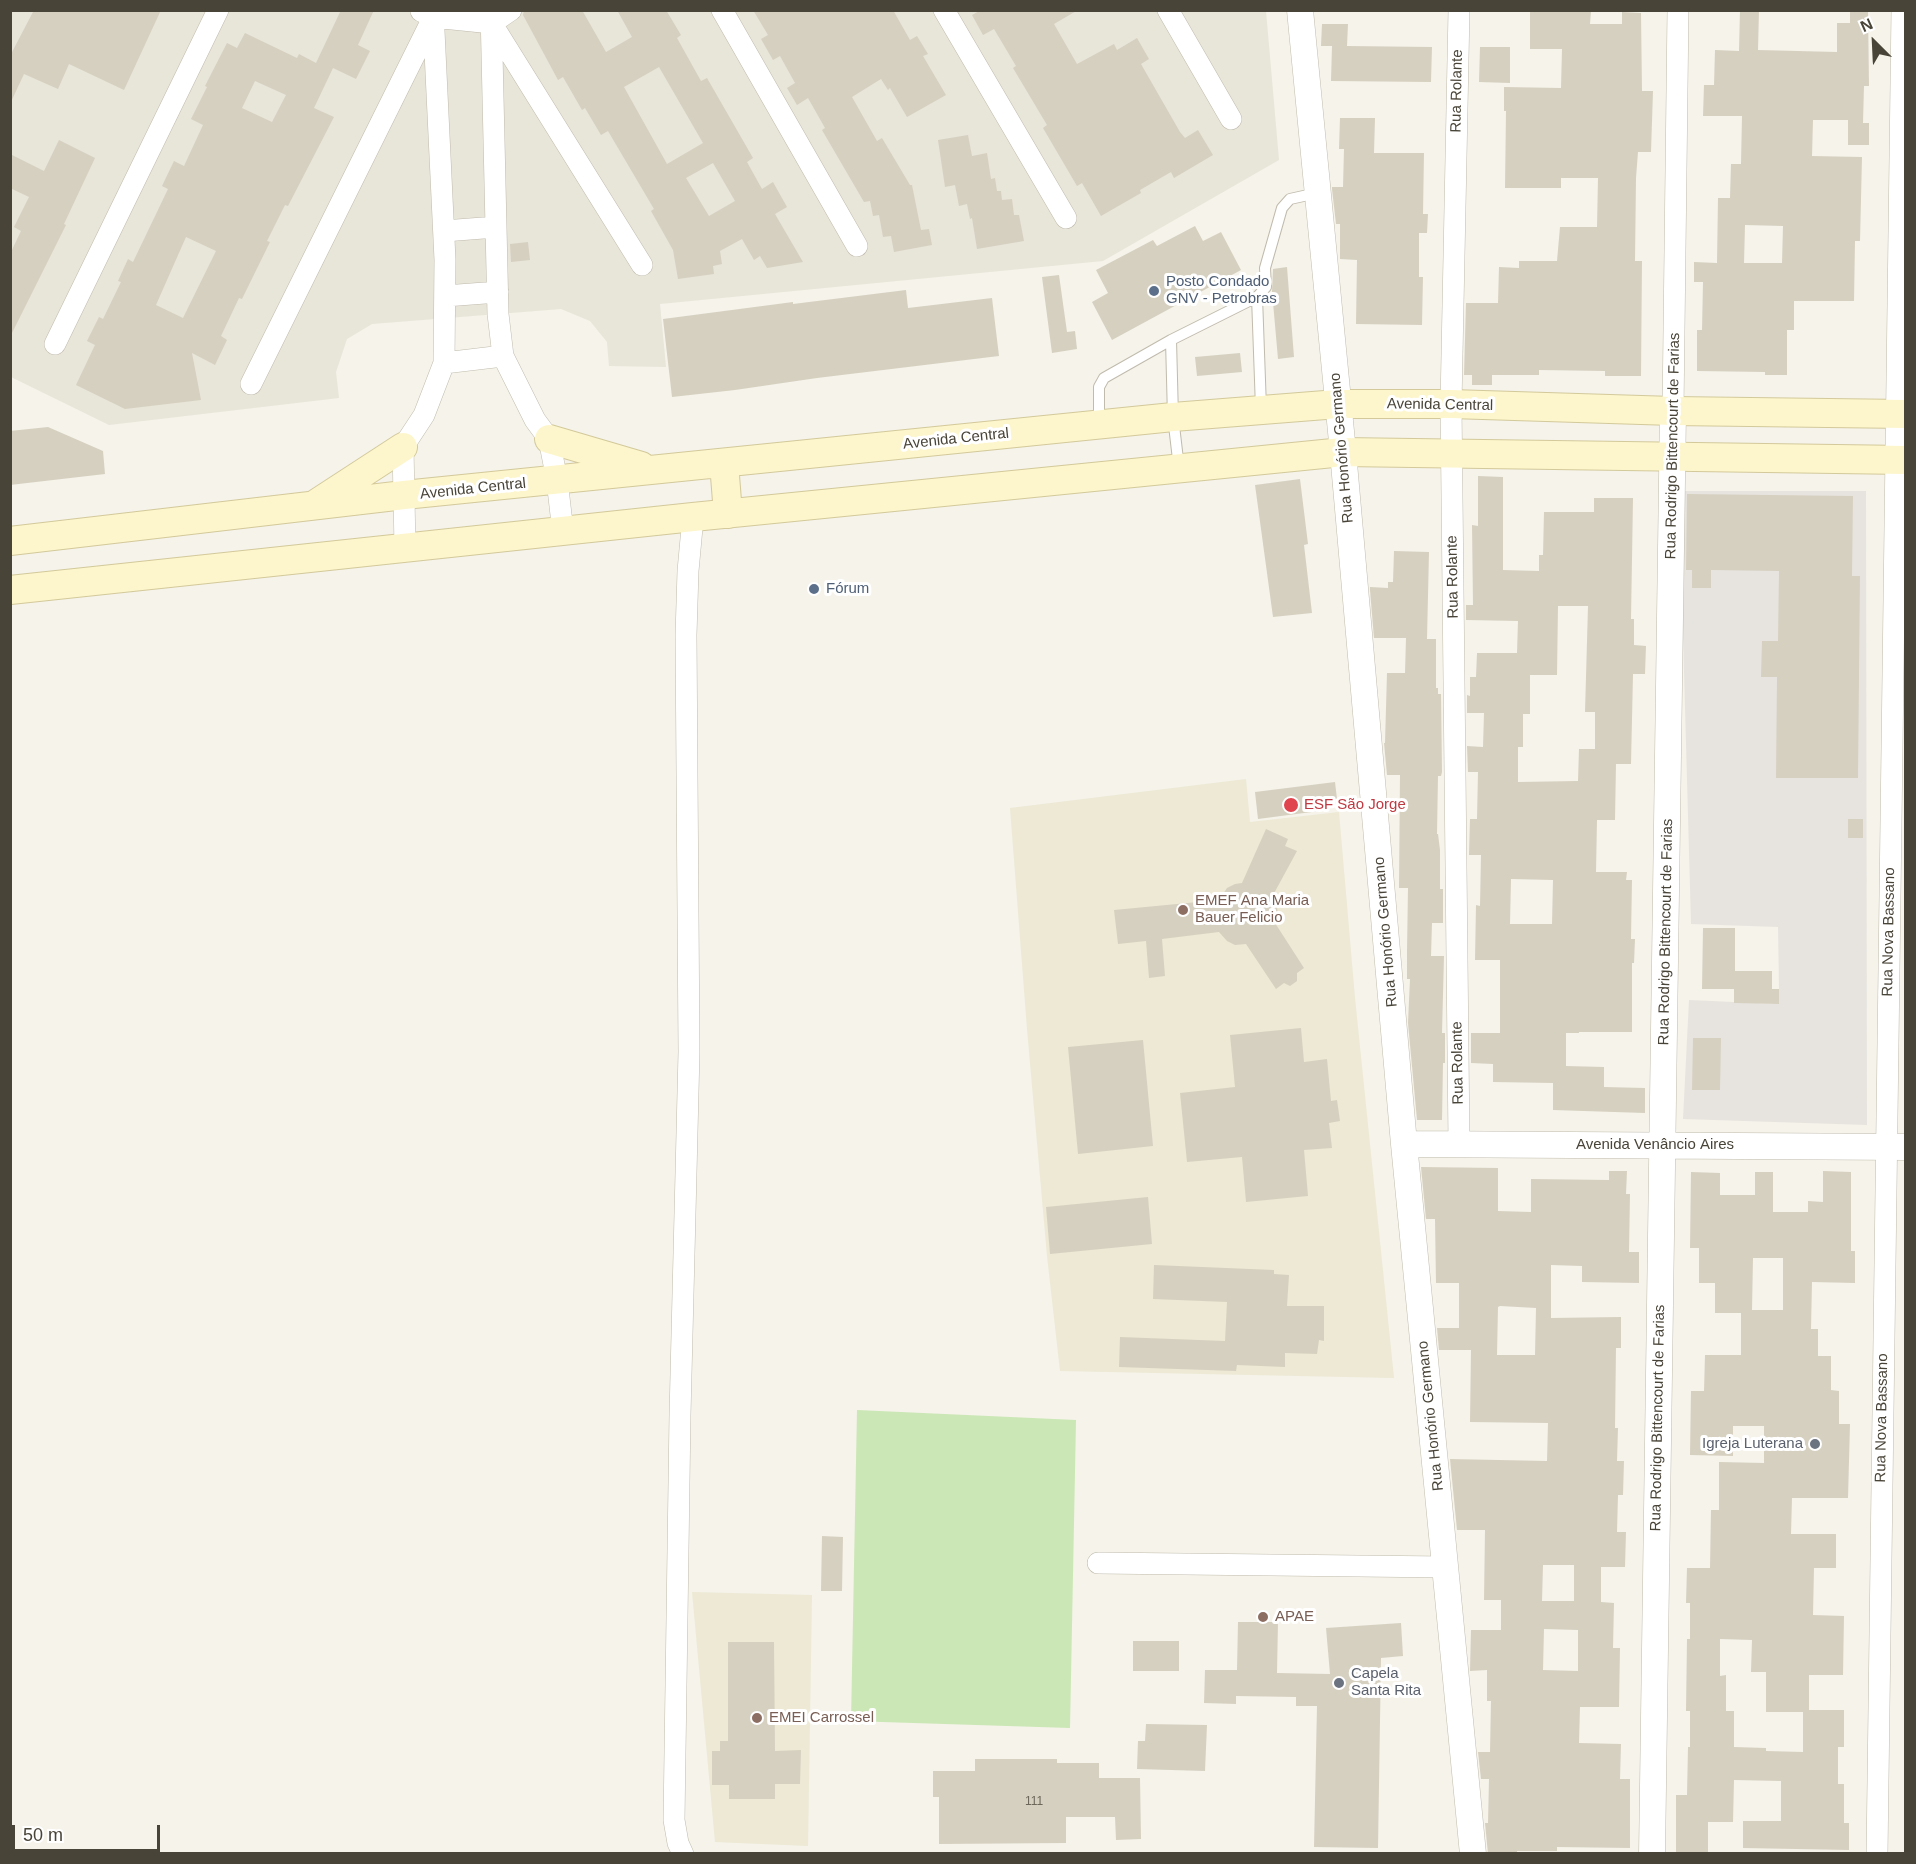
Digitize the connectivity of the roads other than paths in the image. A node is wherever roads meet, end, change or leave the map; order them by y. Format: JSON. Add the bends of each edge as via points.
{"nodes":[{"id":1,"x":218,"y":10,"type":"edge"},
{"id":2,"x":511,"y":10,"type":"edge"},
{"id":3,"x":722,"y":10,"type":"edge"},
{"id":4,"x":944,"y":10,"type":"edge"},
{"id":5,"x":1168,"y":10,"type":"edge"},
{"id":6,"x":1300,"y":10,"type":"edge"},
{"id":7,"x":1459,"y":10,"type":"edge"},
{"id":8,"x":1678,"y":10,"type":"edge"},
{"id":9,"x":1902,"y":10,"type":"edge"},
{"id":10,"x":429,"y":13,"type":"edge"},
{"id":11,"x":491,"y":17,"type":"edge"},
{"id":12,"x":1231,"y":119,"type":"dead end"},
{"id":13,"x":1318,"y":193,"type":"junction"},
{"id":14,"x":1066,"y":218,"type":"dead end"},
{"id":15,"x":496,"y":227,"type":"junction"},
{"id":16,"x":444,"y":231,"type":"junction"},
{"id":17,"x":857,"y":246,"type":"dead end"},
{"id":18,"x":642,"y":265,"type":"dead end"},
{"id":19,"x":498,"y":292,"type":"junction"},
{"id":20,"x":445,"y":296,"type":"junction"},
{"id":21,"x":1257,"y":297,"type":"junction"},
{"id":22,"x":1171,"y":340,"type":"junction"},
{"id":23,"x":55,"y":344,"type":"dead end"},
{"id":24,"x":503,"y":356,"type":"junction"},
{"id":25,"x":444,"y":363,"type":"junction"},
{"id":26,"x":251,"y":384,"type":"dead end"},
{"id":27,"x":1338,"y":404,"type":"junction"},
{"id":28,"x":1451,"y":404,"type":"junction"},
{"id":29,"x":1261,"y":410,"type":"junction"},
{"id":30,"x":1673,"y":411,"type":"junction"},
{"id":31,"x":1901,"y":414,"type":"edge"},
{"id":32,"x":1173,"y":417,"type":"junction"},
{"id":33,"x":1099,"y":425,"type":"junction"},
{"id":34,"x":549,"y":440,"type":"junction"},
{"id":35,"x":403,"y":447,"type":"junction"},
{"id":36,"x":1343,"y":452,"type":"junction"},
{"id":37,"x":1452,"y":454,"type":"junction"},
{"id":38,"x":1673,"y":458,"type":"junction"},
{"id":39,"x":1900,"y":459,"type":"edge"},
{"id":40,"x":724,"y":463,"type":"junction"},
{"id":41,"x":1179,"y":468,"type":"junction"},
{"id":42,"x":655,"y":470,"type":"junction"},
{"id":43,"x":557,"y":480,"type":"junction"},
{"id":44,"x":404,"y":495,"type":"junction"},
{"id":45,"x":311,"y":507,"type":"junction"},
{"id":46,"x":728,"y":514,"type":"junction"},
{"id":47,"x":693,"y":517,"type":"junction"},
{"id":48,"x":563,"y":532,"type":"junction"},
{"id":49,"x":10,"y":541,"type":"edge"},
{"id":50,"x":405,"y":548,"type":"junction"},
{"id":51,"x":10,"y":591,"type":"edge"},
{"id":52,"x":1459,"y":1143,"type":"junction"},
{"id":53,"x":1404,"y":1144,"type":"junction"},
{"id":54,"x":1662,"y":1145,"type":"junction"},
{"id":55,"x":1896,"y":1147,"type":"edge"},
{"id":56,"x":1098,"y":1563,"type":"dead end"},
{"id":57,"x":1445,"y":1567,"type":"junction"},
{"id":58,"x":683,"y":1854,"type":"edge"},
{"id":59,"x":1473,"y":1854,"type":"edge"},
{"id":60,"x":1652,"y":1854,"type":"edge"},
{"id":61,"x":1877,"y":1854,"type":"edge"}],
"edges":[{"from":1,"to":23,"type":"street"},
{"from":2,"to":11,"type":"street"},
{"from":3,"to":17,"type":"street"},
{"from":4,"to":14,"type":"street"},
{"from":5,"to":12,"type":"street"},
{"from":6,"to":13,"type":"street","name":"Rua Honório Germano"},
{"from":7,"to":28,"type":"street","name":"Rua Rolante"},
{"from":8,"to":30,"type":"street","name":"Rua Rodrigo Bittencourt de Farias"},
{"from":9,"to":31,"type":"street","name":"Rua Nova Bassano"},
{"from":10,"to":11,"type":"street"},
{"from":10,"to":16,"type":"street"},
{"from":10,"to":26,"type":"street"},
{"from":11,"to":15,"type":"street"},
{"from":11,"to":18,"type":"street"},
{"from":13,"to":21,"type":"lane","via":[[1290,199],[1282,208],[1265,268],[1266,287]]},
{"from":13,"to":27,"type":"street","name":"Rua Honório Germano"},
{"from":15,"to":16,"type":"street"},
{"from":15,"to":19,"type":"street"},
{"from":16,"to":20,"type":"street"},
{"from":19,"to":20,"type":"street"},
{"from":19,"to":24,"type":"street"},
{"from":20,"to":25,"type":"street"},
{"from":21,"to":22,"type":"lane"},
{"from":21,"to":29,"type":"lane"},
{"from":22,"to":32,"type":"lane"},
{"from":22,"to":33,"type":"lane","via":[[1104,378],[1100,387]]},
{"from":24,"to":25,"type":"street"},
{"from":24,"to":34,"type":"street"},
{"from":25,"to":35,"type":"street","via":[[424,415]]},
{"from":27,"to":28,"type":"main road","name":"Avenida Central"},
{"from":27,"to":29,"type":"main road","name":"Avenida Central"},
{"from":27,"to":36,"type":"street","name":"Rua Honório Germano"},
{"from":28,"to":30,"type":"main road","name":"Avenida Central"},
{"from":28,"to":37,"type":"street","name":"Rua Rolante"},
{"from":29,"to":32,"type":"main road","name":"Avenida Central"},
{"from":30,"to":31,"type":"main road","name":"Avenida Central"},
{"from":30,"to":38,"type":"street","name":"Rua Rodrigo Bittencourt de Farias"},
{"from":31,"to":39,"type":"street","name":"Rua Nova Bassano"},
{"from":32,"to":33,"type":"main road","name":"Avenida Central"},
{"from":32,"to":41,"type":"lane"},
{"from":33,"to":40,"type":"main road","name":"Avenida Central"},
{"from":34,"to":42,"type":"main road"},
{"from":34,"to":43,"type":"street"},
{"from":35,"to":44,"type":"street"},
{"from":35,"to":45,"type":"main road"},
{"from":36,"to":37,"type":"main road"},
{"from":36,"to":41,"type":"main road"},
{"from":36,"to":53,"type":"street","name":"Rua Honório Germano"},
{"from":37,"to":38,"type":"main road"},
{"from":37,"to":52,"type":"street","name":"Rua Rolante"},
{"from":38,"to":39,"type":"main road"},
{"from":38,"to":54,"type":"street","name":"Rua Rodrigo Bittencourt de Farias"},
{"from":39,"to":55,"type":"street","name":"Rua Nova Bassano"},
{"from":40,"to":42,"type":"main road","name":"Avenida Central"},
{"from":40,"to":46,"type":"main road"},
{"from":41,"to":46,"type":"main road"},
{"from":42,"to":43,"type":"main road","name":"Avenida Central"},
{"from":43,"to":44,"type":"main road","name":"Avenida Central"},
{"from":43,"to":48,"type":"street"},
{"from":44,"to":45,"type":"main road","name":"Avenida Central"},
{"from":44,"to":50,"type":"street"},
{"from":45,"to":49,"type":"main road","name":"Avenida Central"},
{"from":46,"to":47,"type":"main road"},
{"from":47,"to":48,"type":"main road"},
{"from":47,"to":58,"type":"street","via":[[686,634],[689,1052],[674,1820]]},
{"from":48,"to":50,"type":"main road"},
{"from":50,"to":51,"type":"main road"},
{"from":52,"to":53,"type":"street","name":"Avenida Venâncio Aires"},
{"from":52,"to":54,"type":"street","name":"Avenida Venâncio Aires"},
{"from":53,"to":57,"type":"street","name":"Rua Honório Germano"},
{"from":54,"to":55,"type":"street","name":"Avenida Venâncio Aires"},
{"from":54,"to":60,"type":"street","name":"Rua Rodrigo Bittencourt de Farias"},
{"from":55,"to":61,"type":"street","name":"Rua Nova Bassano"},
{"from":56,"to":57,"type":"street"},
{"from":57,"to":59,"type":"street","name":"Rua Honório Germano"}]}
